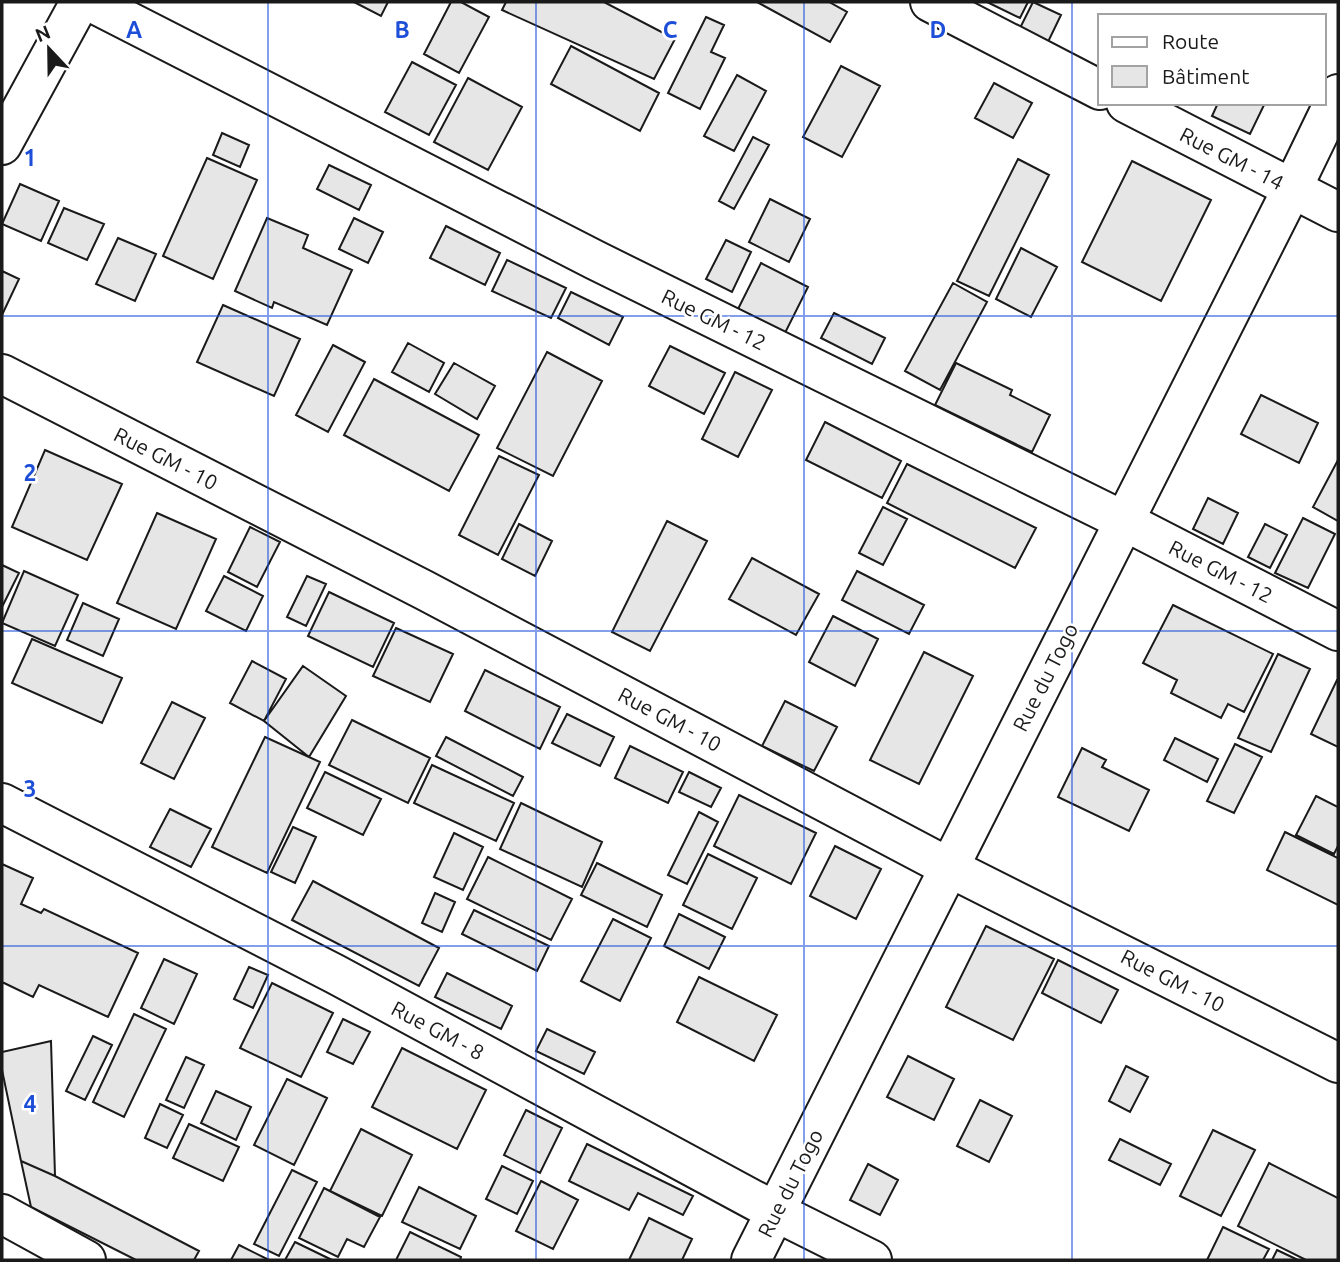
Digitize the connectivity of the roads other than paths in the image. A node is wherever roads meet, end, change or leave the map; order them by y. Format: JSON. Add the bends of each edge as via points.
{"nodes":[{"id":1,"x":80,"y":2,"type":"edge"},
{"id":2,"x":91,"y":2,"type":"edge"},
{"id":3,"x":930,"y":2,"type":"edge"},
{"id":4,"x":1098,"y":89,"type":"edge"},
{"id":5,"x":1338,"y":94,"type":"edge"},
{"id":6,"x":1130,"y":105,"type":"edge"},
{"id":7,"x":2,"y":145,"type":"edge"},
{"id":8,"x":1292,"y":189,"type":"junction"},
{"id":9,"x":1338,"y":212,"type":"edge"},
{"id":10,"x":2,"y":374,"type":"edge"},
{"id":11,"x":1124,"y":521,"type":"junction"},
{"id":12,"x":1338,"y":631,"type":"edge"},
{"id":13,"x":2,"y":803,"type":"edge"},
{"id":14,"x":950,"y":867,"type":"junction"},
{"id":15,"x":1338,"y":1063,"type":"edge"},
{"id":16,"x":776,"y":1212,"type":"junction"},
{"id":17,"x":2,"y":1214,"type":"edge"},
{"id":18,"x":86,"y":1260,"type":"edge"},
{"id":19,"x":751,"y":1260,"type":"edge"},
{"id":20,"x":872,"y":1260,"type":"edge"}],
"edges":[{"from":1,"to":7,"type":"street"},
{"from":2,"to":11,"type":"street","name":"Rue GM - 12","via":[[595,260]]},
{"from":3,"to":4,"type":"street"},
{"from":5,"to":8,"type":"street","name":"Rue du Togo"},
{"from":6,"to":8,"type":"street","name":"Rue GM - 14"},
{"from":8,"to":9,"type":"street","name":"Rue GM - 14"},
{"from":8,"to":11,"type":"street","name":"Rue du Togo"},
{"from":10,"to":14,"type":"street","name":"Rue GM - 10"},
{"from":11,"to":12,"type":"street","name":"Rue GM - 12"},
{"from":11,"to":14,"type":"street","name":"Rue du Togo"},
{"from":13,"to":16,"type":"street","name":"Rue GM - 8","via":[[334,974]]},
{"from":14,"to":15,"type":"street","name":"Rue GM - 10"},
{"from":14,"to":16,"type":"street","name":"Rue du Togo"},
{"from":16,"to":19,"type":"street","name":"Rue du Togo"},
{"from":16,"to":20,"type":"street","name":"Rue GM - 8"},
{"from":17,"to":18,"type":"street"}]}
